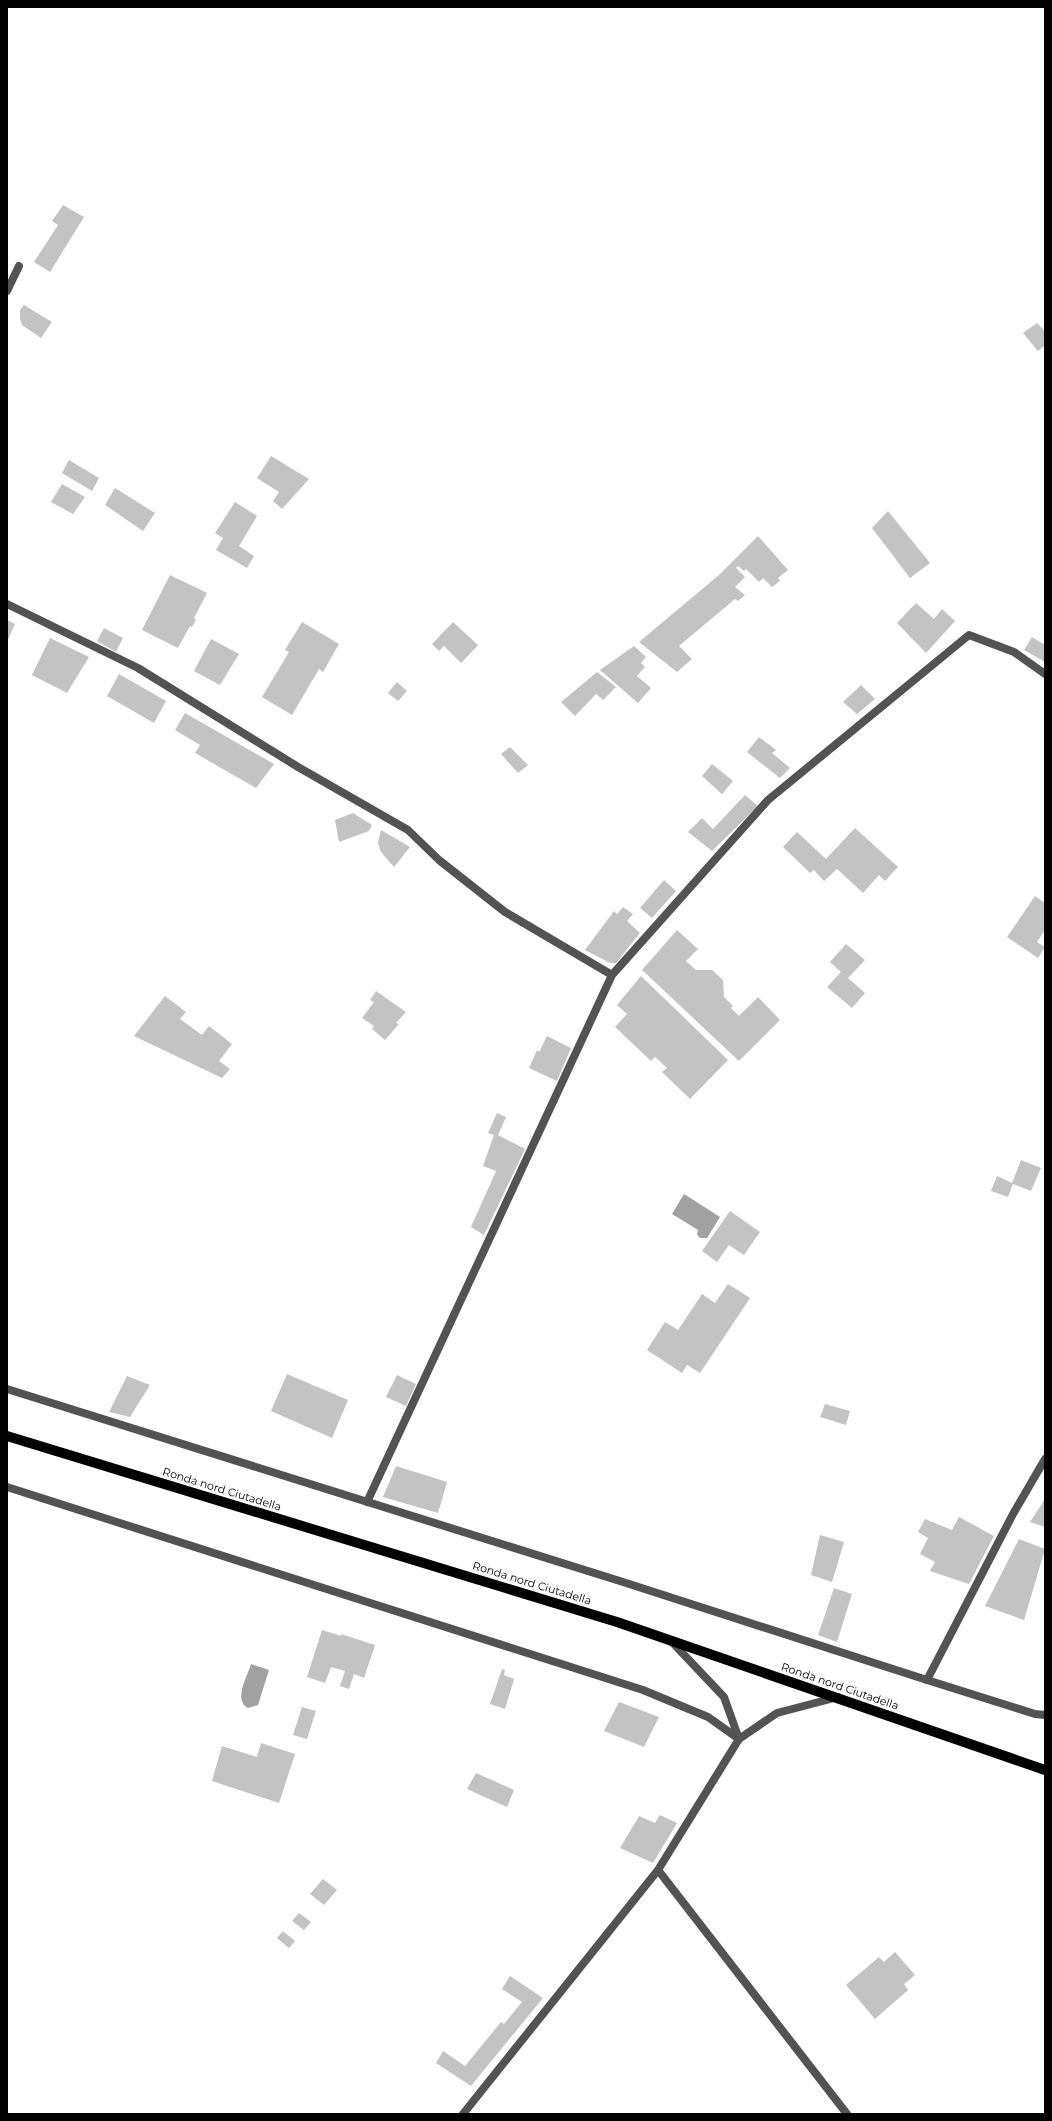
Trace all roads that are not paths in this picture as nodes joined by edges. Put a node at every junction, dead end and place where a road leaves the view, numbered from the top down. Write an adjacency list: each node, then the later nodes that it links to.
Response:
1 (19, 266): 2 (street)
2 (7, 291)
3 (7, 604): 5 (street)
4 (1045, 674): 5 (street)
5 (612, 975): 10 (street)
6 (7, 1389): 10 (street)
7 (7, 1436): 11 (main road, Ronda nord Ciutadella)
8 (1045, 1459): 12 (street)
9 (7, 1487): 15 (street)
10 (367, 1502): 12 (street)
11 (669, 1640): 13 (main road, Ronda nord Ciutadella); 15 (street)
12 (927, 1680): 14 (street)
13 (838, 1697): 15 (street); 16 (main road, Ronda nord Ciutadella)
14 (1045, 1715)
15 (739, 1738): 17 (street)
16 (1045, 1770)
17 (658, 1870): 18 (street); 19 (street)
18 (463, 2114)
19 (847, 2114)

